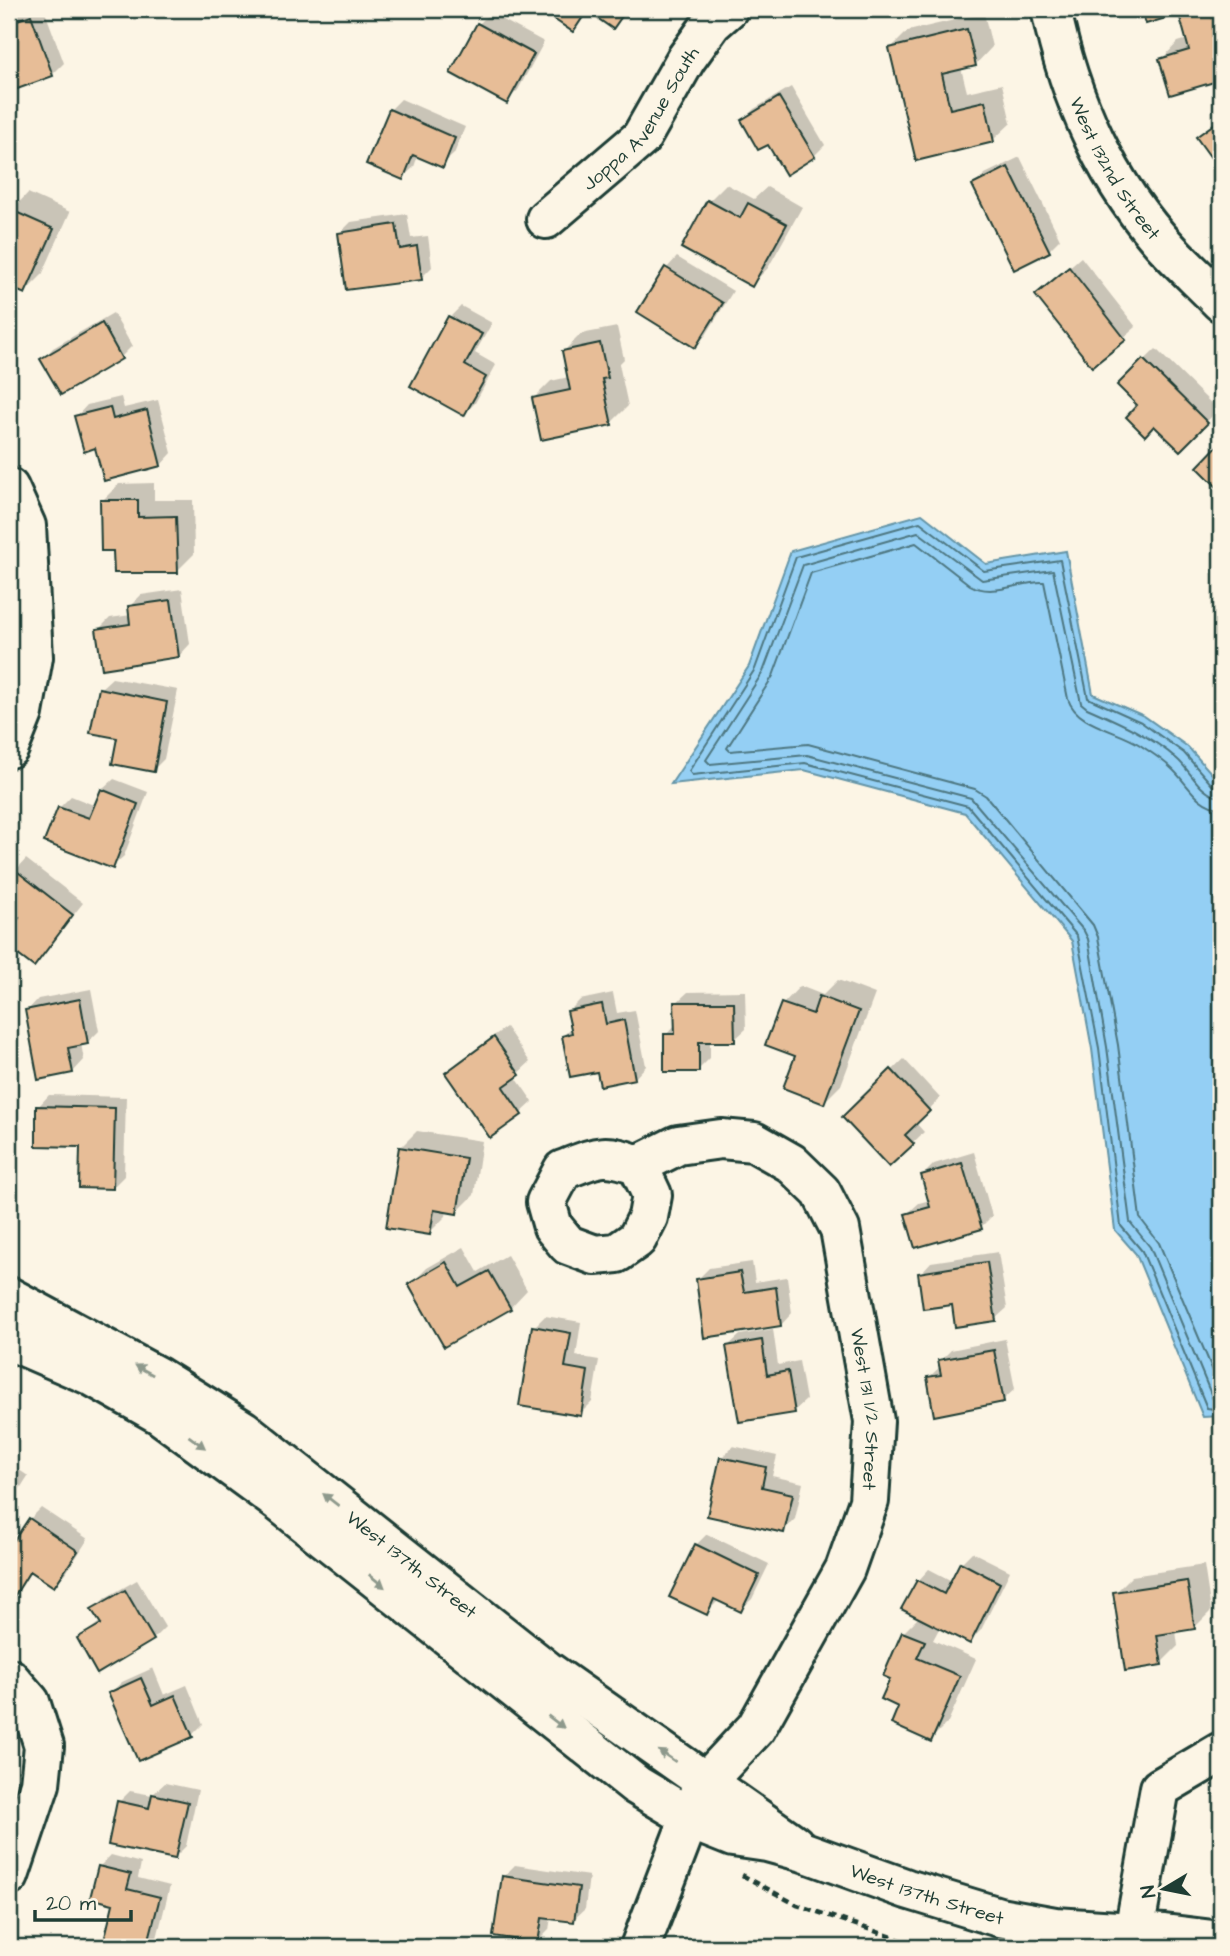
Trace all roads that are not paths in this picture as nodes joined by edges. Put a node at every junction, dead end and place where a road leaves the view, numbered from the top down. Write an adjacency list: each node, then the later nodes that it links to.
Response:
1 (728, 9): 3 (street, Joppa Avenue South)
2 (1051, 9): 4 (street, West 132nd Street)
3 (545, 219)
4 (1221, 302)
5 (9, 488): 6 (street)
6 (9, 748)
7 (638, 1165): 12 (street, West 131 1/2 Street)
8 (9, 1297): 12 (street, West 137th Street, one-way to 8)
9 (9, 1340): 13 (street, West 137th Street, one-way to 13)
10 (9, 1678): 15 (street)
11 (1221, 1752): 16 (street)
12 (705, 1782): 13 (street, West 131 1/2 Street); 14 (street, West 137th Street)
13 (690, 1817): 14 (street, West 137th Street); 18 (street, West 131 1/2 Street)
14 (804, 1852): 16 (street, West 137th Street)
15 (9, 1876)
16 (1134, 1932): 17 (street, West 137th Street)
17 (1221, 1941)
18 (640, 1947)

